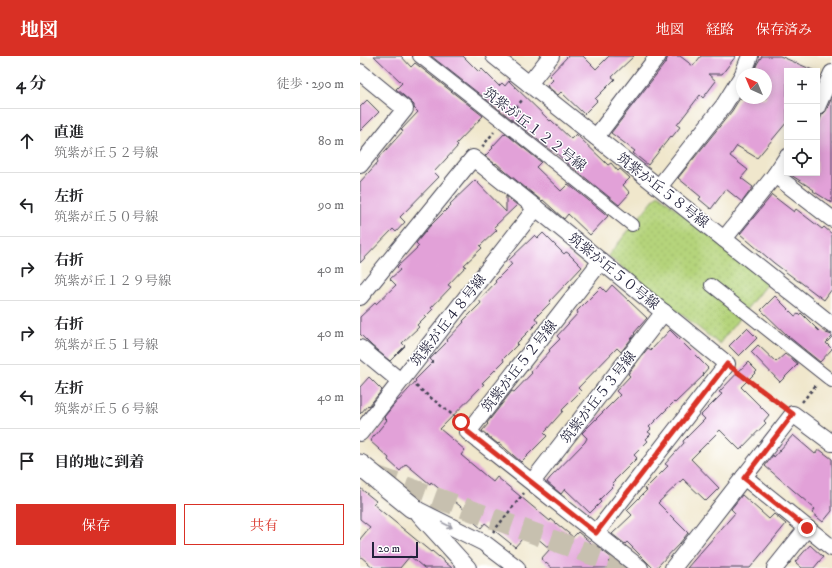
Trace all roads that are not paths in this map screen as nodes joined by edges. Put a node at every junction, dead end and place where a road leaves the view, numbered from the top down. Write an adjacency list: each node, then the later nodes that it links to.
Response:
1 (419, 56): 19 (street, 筑紫が丘１２２号線)
2 (494, 56): 9 (street, 筑紫が丘５８号線)
3 (551, 56): 9 (street)
4 (658, 56): 12 (street)
5 (750, 56): 6 (street)
6 (746, 68)
7 (360, 72): 14 (street)
8 (832, 73): 11 (street)
9 (529, 84): 12 (street, 筑紫が丘５８号線)
10 (736, 86): 16 (street)
11 (818, 104)
12 (596, 137): 16 (street, 筑紫が丘５８号線)
13 (784, 162): 15 (street)
14 (360, 165)
15 (775, 175): 18 (street); 20 (street)
16 (659, 187): 20 (street, 筑紫が丘５８号線)
17 (536, 208): 21 (street, 筑紫が丘５０号線); 23 (street, 筑紫が丘５０号線); 28 (street, 筑紫が丘４８号線)
18 (832, 219)
19 (632, 225)
20 (724, 239): 25 (street, 筑紫が丘５８号線)
21 (601, 261): 24 (street, 筑紫が丘５０号線); 33 (street, 筑紫が丘５２号線)
22 (711, 286): 27 (street)
23 (360, 297)
24 (664, 312): 33 (street, 筑紫が丘５３号線); 36 (street, 筑紫が丘５０号線)
25 (832, 325)
26 (360, 348): 28 (street)
27 (828, 378)
28 (400, 381): 29 (street, 筑紫が丘４８号線)
29 (360, 433)
30 (832, 443): 32 (street)
31 (360, 464): 34 (street)
32 (744, 478): 35 (street); 41 (street)
33 (532, 482): 36 (street)
34 (412, 507): 38 (street); 39 (street, one-way to 39)
35 (807, 528): 37 (street); 42 (street)
36 (596, 533): 40 (street)
37 (832, 548)
38 (468, 568)
39 (517, 568)
40 (640, 568)
41 (673, 568)
42 (775, 568)

